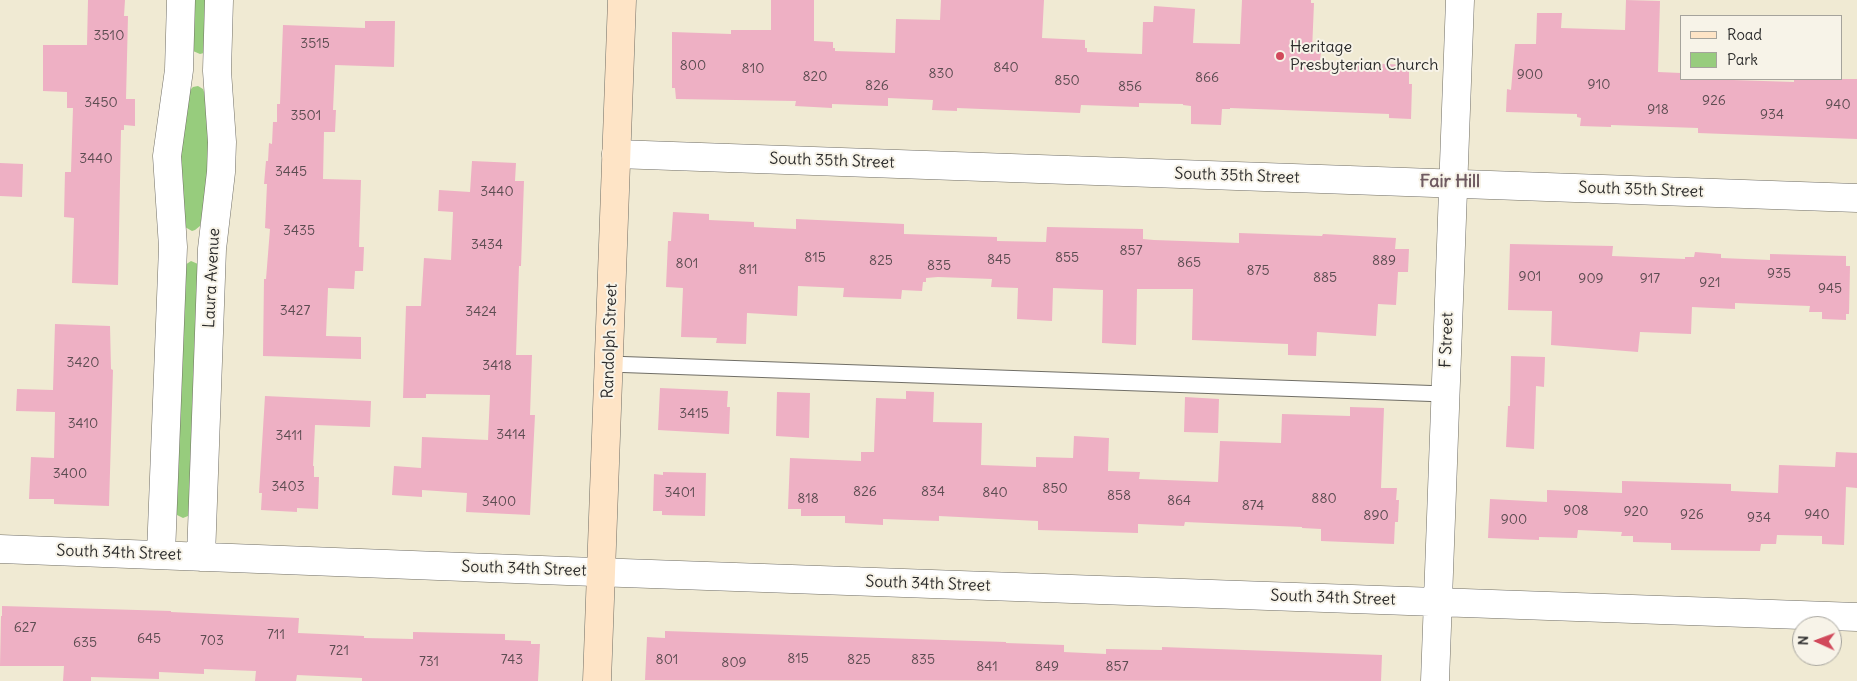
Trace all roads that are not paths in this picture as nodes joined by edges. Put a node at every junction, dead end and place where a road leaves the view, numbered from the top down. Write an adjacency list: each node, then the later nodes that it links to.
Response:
1 (181, 0): 5 (street)
2 (219, 0): 6 (street, Laura Avenue)
3 (622, 0): 7 (main road, Randolph Street)
4 (1460, 0): 8 (street, F Street)
5 (179, 70): 6 (street); 10 (street)
6 (217, 71): 11 (street, Laura Avenue)
7 (616, 154): 8 (street, South 35th Street); 12 (main road, Randolph Street)
8 (1453, 183): 9 (street, South 35th Street); 13 (street, F Street)
9 (1857, 198)
10 (172, 247): 11 (street); 15 (street)
11 (212, 249): 16 (street, Laura Avenue)
12 (609, 364): 13 (lane); 17 (main road, Randolph Street)
13 (1445, 394): 18 (street, F Street)
14 (0, 549): 15 (street, South 34th Street)
15 (161, 554): 16 (street, South 34th Street)
16 (201, 556): 17 (street, South 34th Street)
17 (601, 573): 18 (street, South 34th Street); 20 (main road, Randolph Street)
18 (1438, 602): 19 (street, South 34th Street); 21 (street, F Street)
19 (1857, 617)
20 (597, 681)
21 (1435, 681)

